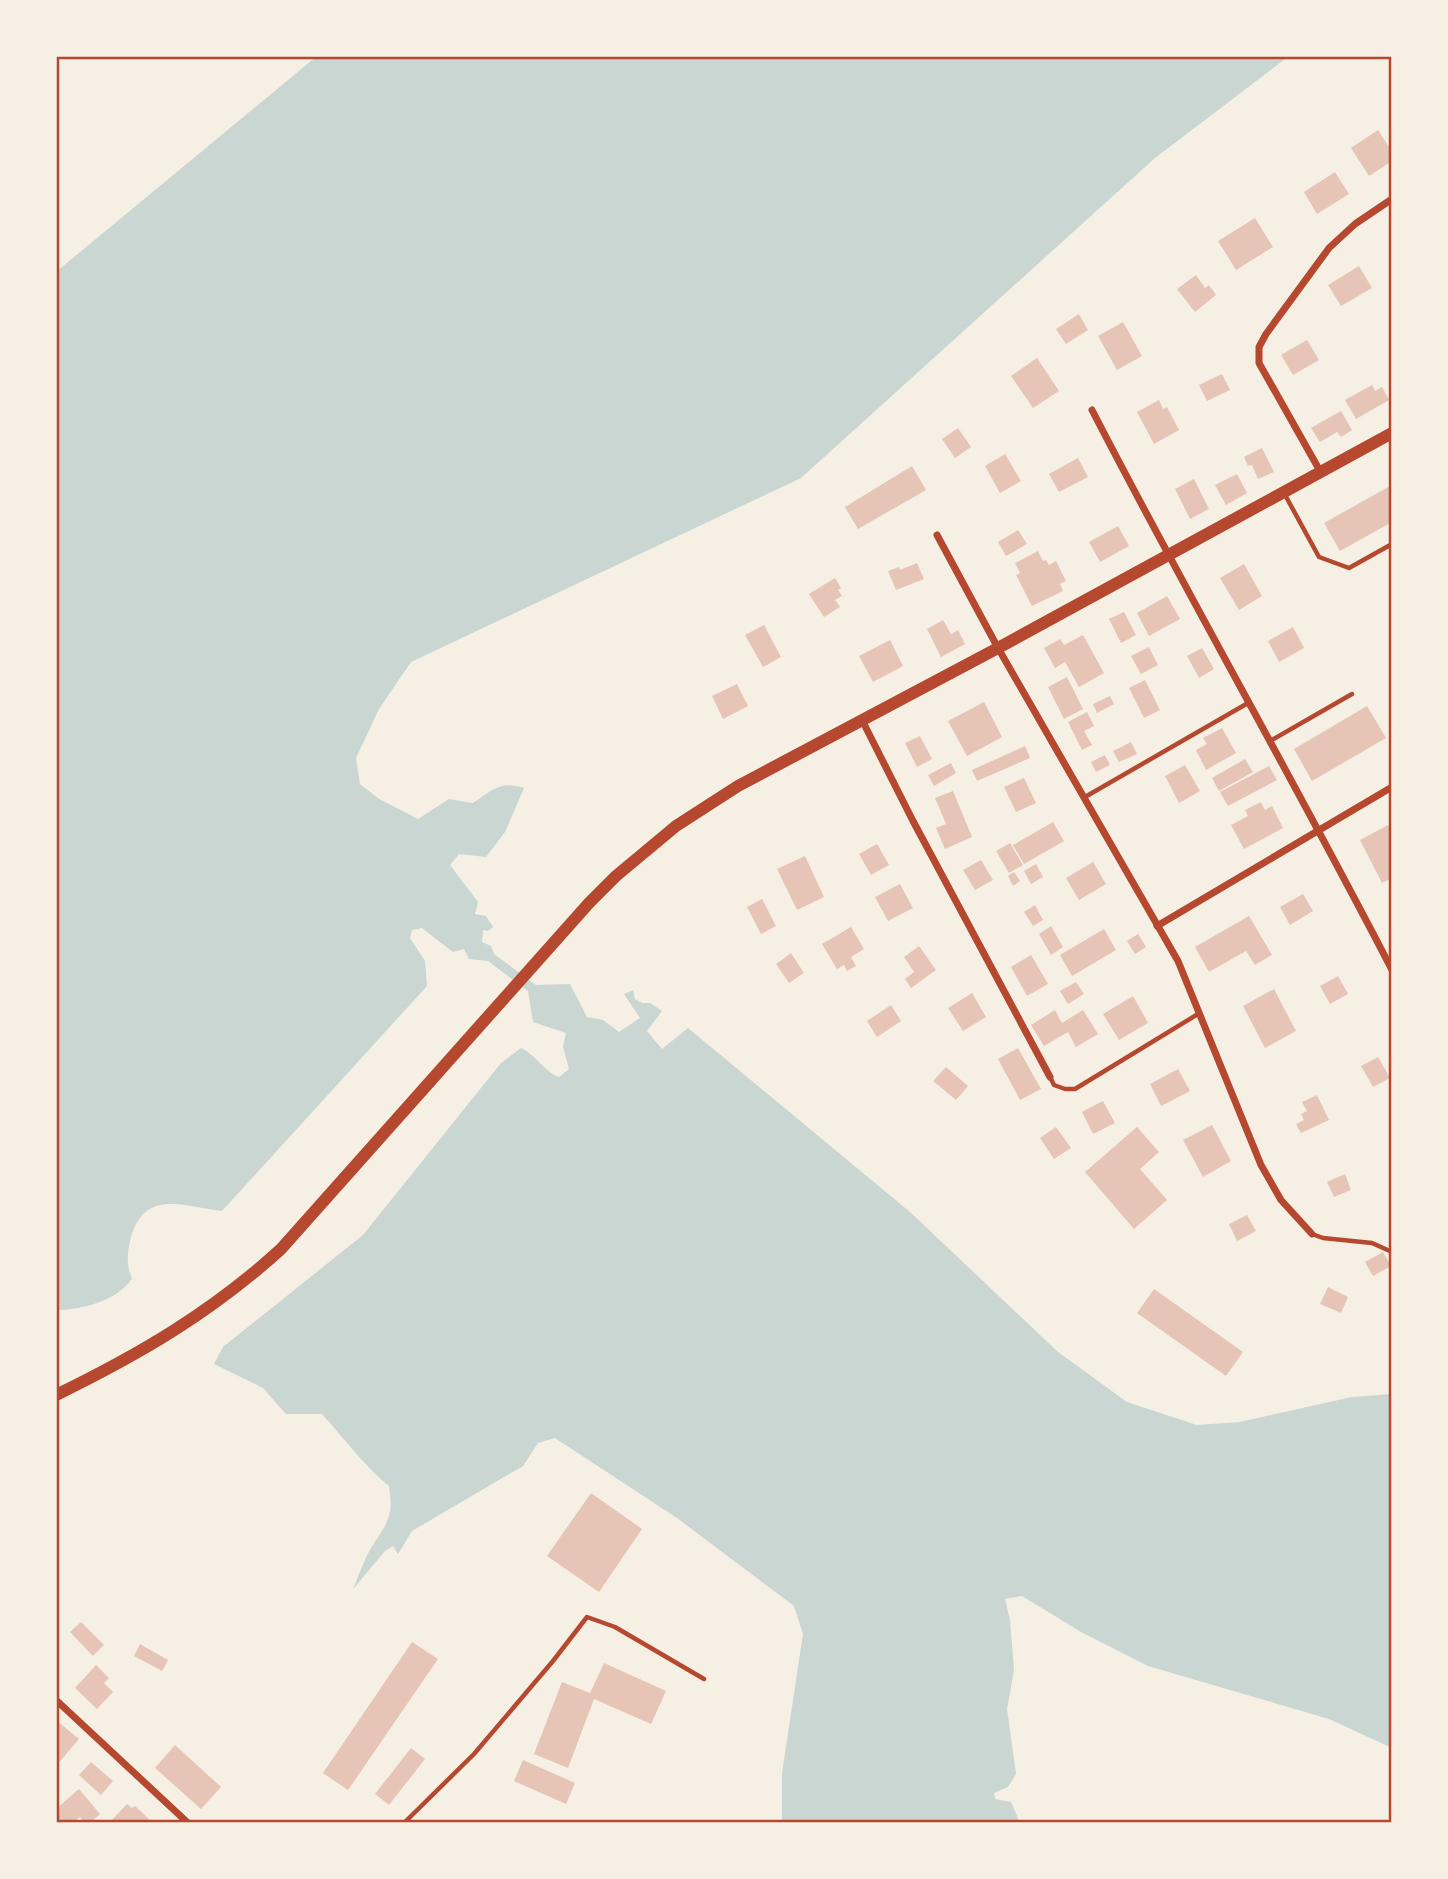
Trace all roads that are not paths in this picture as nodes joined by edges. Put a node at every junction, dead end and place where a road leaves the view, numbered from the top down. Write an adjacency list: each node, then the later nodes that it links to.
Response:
1 (1392, 198): 4 (street)
2 (1091, 410): 8 (street)
3 (1392, 433): 4 (street)
4 (1320, 471): 5 (street)
5 (1283, 492): 7 (lane); 8 (street)
6 (937, 536): 9 (street)
7 (1392, 544)
8 (1167, 555): 9 (street); 11 (street)
9 (998, 648): 12 (street); 15 (street)
10 (1352, 694): 13 (lane)
11 (1248, 703): 13 (street); 15 (lane)
12 (862, 720): 20 (street); 23 (street)
13 (1269, 741): 16 (street)
14 (1392, 787): 16 (street)
15 (1085, 797): 17 (street)
16 (1320, 830): 17 (street); 18 (street)
17 (1157, 926): 19 (street)
18 (1392, 970)
19 (1198, 1014): 20 (lane); 21 (street)
20 (1050, 1077)
21 (1312, 1234): 22 (lane)
22 (1392, 1252)
23 (56, 1395)
24 (704, 1679): 27 (lane)
25 (56, 1700): 26 (street)
26 (188, 1823)
27 (404, 1823)

